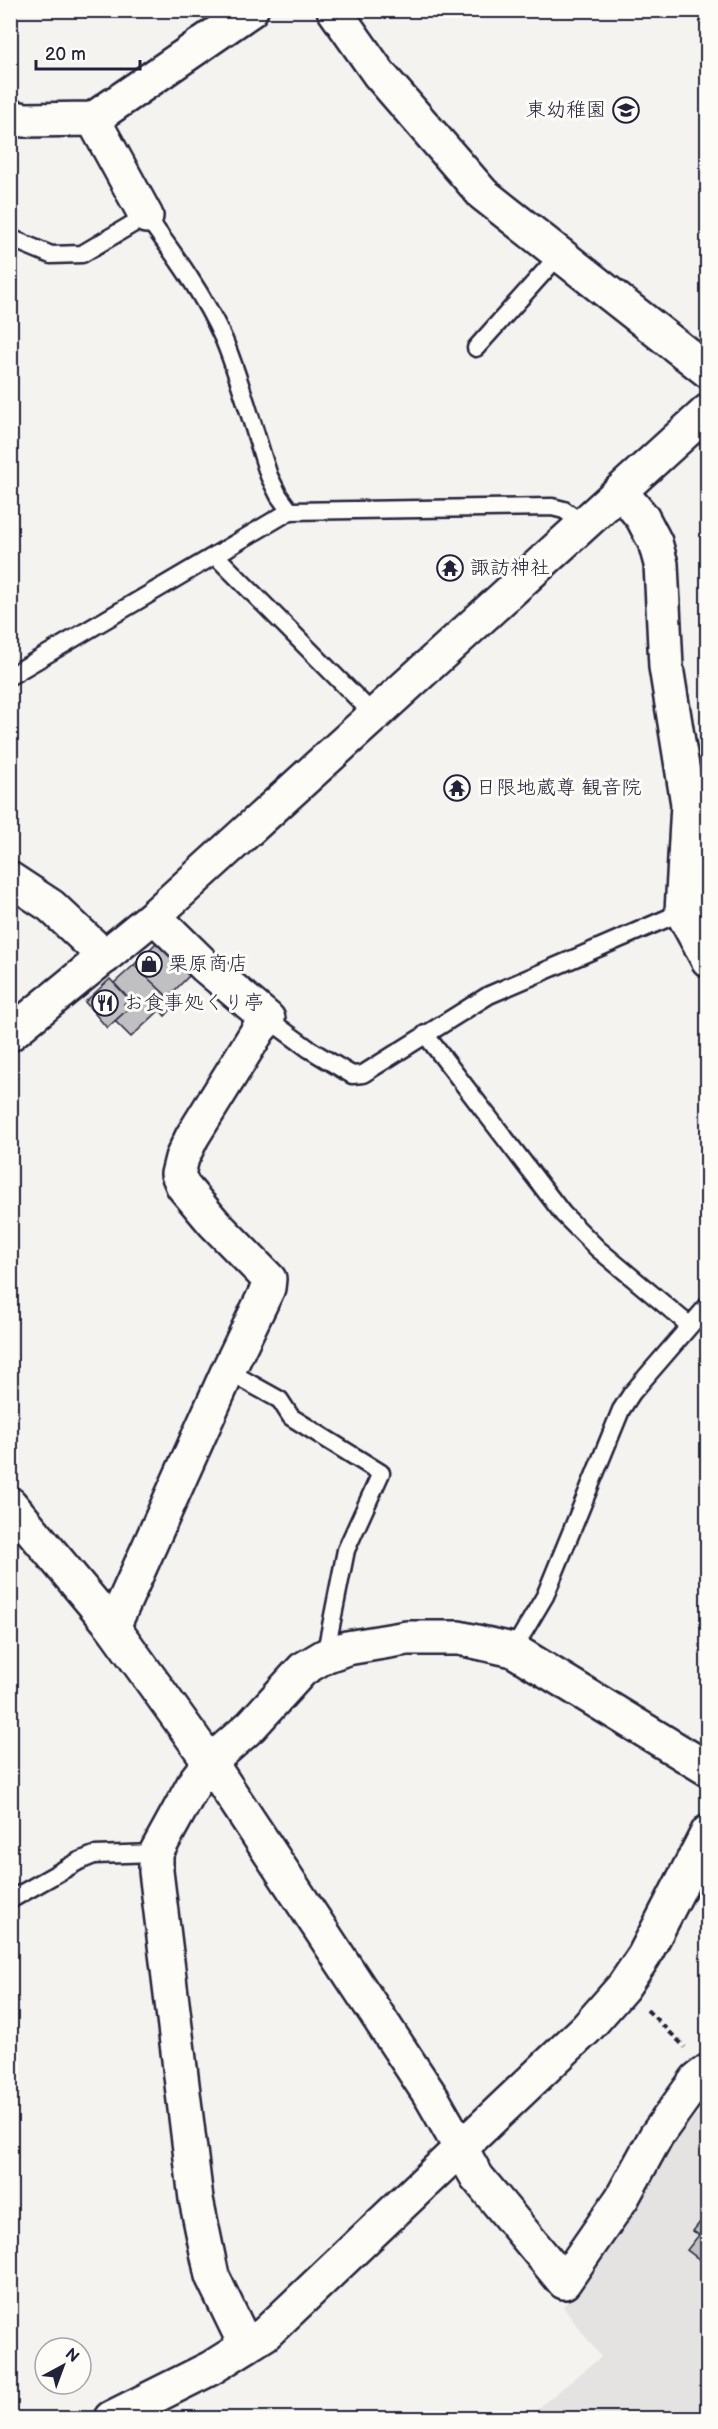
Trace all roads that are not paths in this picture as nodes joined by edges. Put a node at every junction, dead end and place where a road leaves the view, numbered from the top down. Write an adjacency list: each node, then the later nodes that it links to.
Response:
1 (251, 10): 4 (street)
2 (334, 10): 7 (street)
3 (10, 117): 4 (street)
4 (93, 119): 5 (street)
5 (146, 216): 6 (lane); 12 (lane)
6 (10, 238)
7 (560, 254): 8 (lane); 9 (street)
8 (476, 348)
9 (708, 371)
10 (708, 411): 11 (street)
11 (621, 492): 13 (street); 18 (street)
12 (290, 511): 13 (lane); 14 (lane)
13 (584, 524): 16 (street)
14 (215, 555): 15 (lane); 16 (lane)
15 (10, 676)
16 (374, 716): 19 (street)
17 (10, 879): 20 (street)
18 (682, 912): 21 (street); 24 (lane)
19 (154, 916): 20 (street); 22 (street)
20 (105, 957): 23 (street)
21 (708, 960)
22 (268, 1019): 24 (lane); 27 (street)
23 (10, 1034)
24 (425, 1034): 26 (lane)
25 (708, 1305): 26 (lane)
26 (689, 1325): 30 (lane)
27 (228, 1371): 29 (street); 31 (lane)
28 (10, 1504): 29 (street)
29 (113, 1628): 32 (street)
30 (513, 1650): 31 (street); 33 (street)
31 (325, 1656): 32 (street)
32 (210, 1762): 35 (street); 38 (street)
33 (708, 1769)
34 (708, 1832): 38 (street)
35 (156, 1853): 36 (lane); 39 (street)
36 (10, 1900)
37 (707, 2072): 38 (street)
38 (460, 2147): 39 (street)
39 (246, 2346): 40 (street)
40 (111, 2418)

